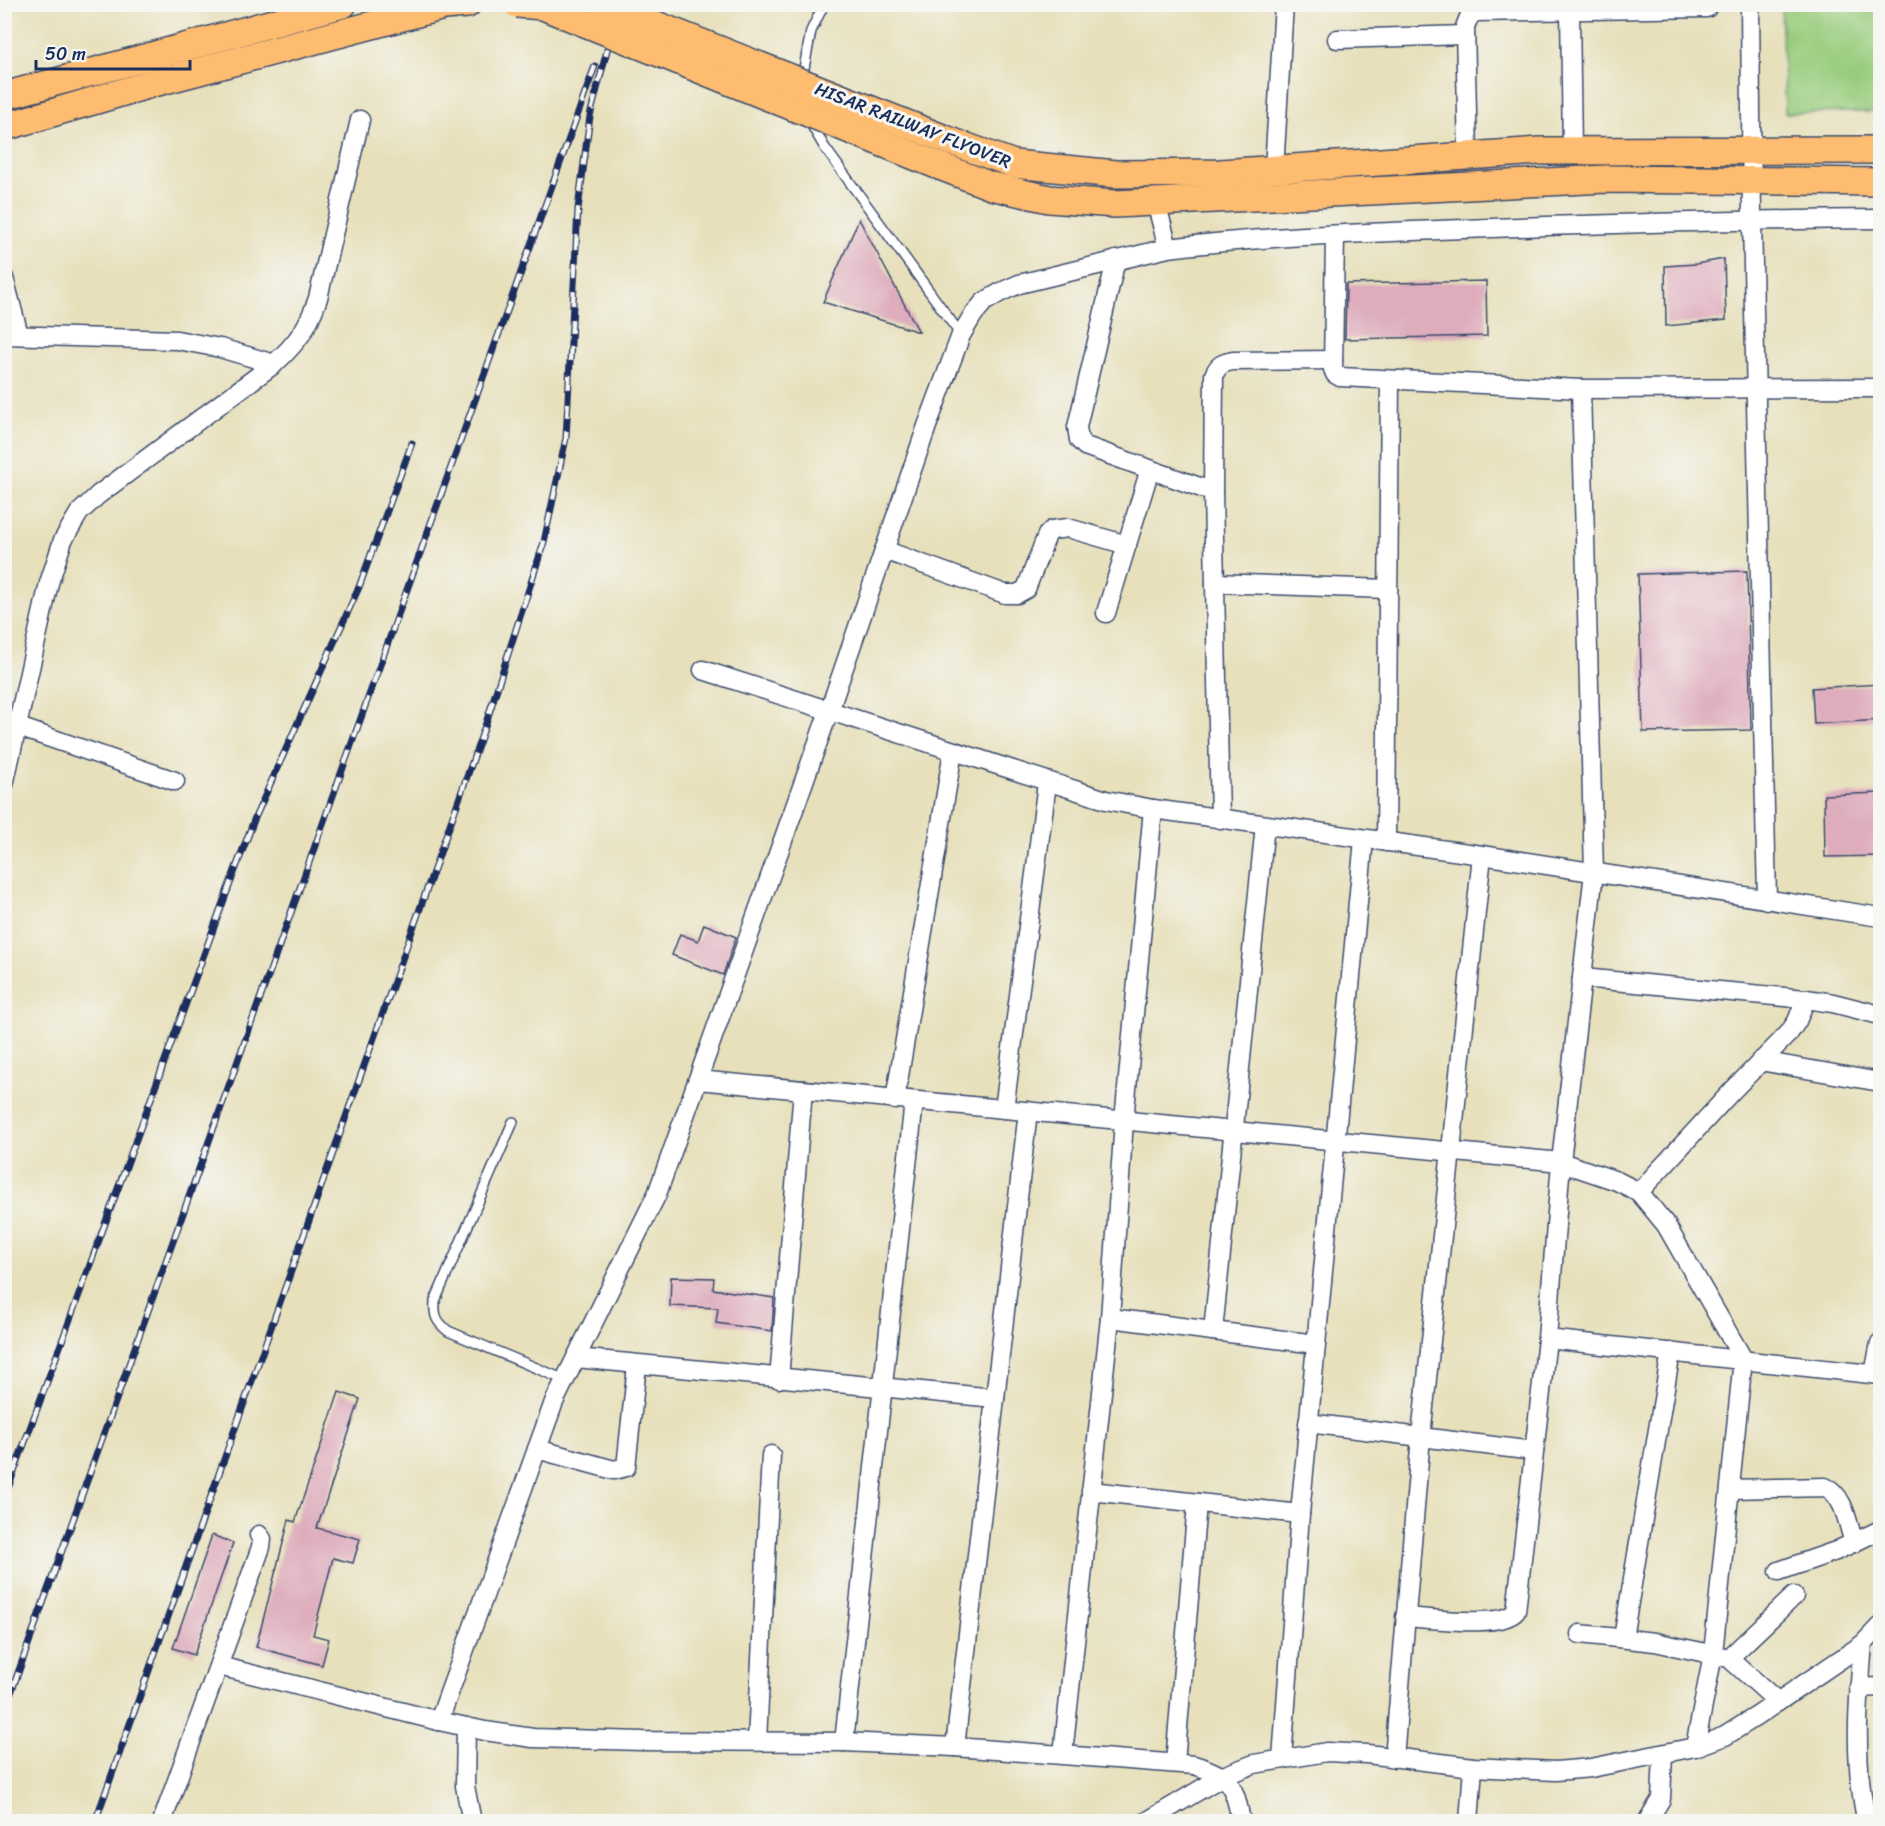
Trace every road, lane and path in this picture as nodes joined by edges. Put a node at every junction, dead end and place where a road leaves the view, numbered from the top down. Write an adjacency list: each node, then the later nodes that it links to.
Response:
1 (343, 4): 12 (main road)
2 (467, 4): 14 (main road)
3 (517, 4): 22 (main road, HISAR RAILWAY FLYOVER, bridge)
4 (603, 4): 19 (main road, HISAR RAILWAY FLYOVER, bridge)
5 (824, 4): 30 (lane)
6 (1284, 4): 19 (street)
7 (1750, 4): 15 (street)
8 (1707, 8): 9 (street)
9 (1570, 10): 10 (street); 17 (street)
10 (1465, 35): 11 (street); 18 (street)
11 (1337, 39)
12 (4, 96)
13 (360, 120): 32 (street)
14 (4, 127)
15 (1751, 150): 16 (main road, HISAR RAILWAY FLYOVER); 17 (main road, HISAR RAILWAY FLYOVER); 20 (street)
16 (1881, 150)
17 (1572, 151): 18 (main road, HISAR RAILWAY FLYOVER)
18 (1468, 156): 19 (main road, HISAR RAILWAY FLYOVER)
19 (1274, 169)
20 (1751, 181): 21 (main road, HISAR RAILWAY FLYOVER); 22 (main road, HISAR RAILWAY FLYOVER); 24 (street)
21 (1881, 182)
22 (1156, 202): 26 (street)
23 (1881, 219): 24 (street)
24 (1752, 220): 25 (street); 34 (street)
25 (1335, 235): 26 (street); 31 (street)
26 (1168, 248): 27 (street)
27 (1116, 260): 30 (street); 37 (street)
28 (4, 278): 29 (street)
29 (12, 335): 32 (street)
30 (961, 335): 40 (street)
31 (1334, 360): 33 (street); 38 (street)
32 (274, 364): 46 (street)
33 (1390, 381): 36 (street); 42 (street)
34 (1756, 388): 35 (street); 36 (street); 58 (street)
35 (1881, 388)
36 (1581, 389): 57 (street)
37 (1150, 469): 38 (street); 39 (street)
38 (1213, 492): 41 (street)
39 (1126, 545): 40 (street); 43 (street)
40 (884, 550): 45 (street)
41 (1215, 583): 42 (street); 52 (street)
42 (1388, 589): 55 (street)
43 (1106, 613)
44 (703, 670): 45 (street)
45 (829, 711): 47 (street); 64 (street)
46 (11, 723): 48 (street); 50 (street)
47 (952, 751): 49 (street); 67 (street)
48 (175, 781)
49 (1047, 783): 51 (street); 69 (street)
50 (4, 785)
51 (1153, 810): 52 (street); 71 (street)
52 (1220, 819): 53 (street)
53 (1265, 825): 54 (street); 73 (street)
54 (1364, 838): 55 (street); 74 (street)
55 (1386, 842): 56 (street)
56 (1482, 855): 57 (street); 75 (street)
57 (1594, 872): 58 (street); 60 (street)
58 (1767, 900): 59 (street)
59 (1881, 917)
60 (1582, 978): 61 (street); 76 (street)
61 (1806, 999): 62 (street); 63 (street)
62 (1881, 1015)
63 (1761, 1062): 65 (street); 77 (street)
64 (698, 1080): 66 (street); 84 (street)
65 (1881, 1082)
66 (803, 1090): 67 (street); 88 (street)
67 (895, 1100): 68 (street)
68 (914, 1101): 69 (street); 90 (street)
69 (1004, 1109): 70 (street)
70 (1028, 1111): 71 (street); 91 (street)
71 (1124, 1121): 73 (street); 78 (street)
72 (513, 1122): 89 (lane)
73 (1233, 1130): 74 (street); 79 (street)
74 (1335, 1141): 75 (street); 82 (street)
75 (1449, 1152): 76 (street); 93 (street)
76 (1561, 1162): 77 (street); 80 (street)
77 (1639, 1192): 85 (street)
78 (1110, 1318): 79 (street); 98 (street)
79 (1213, 1331): 82 (street)
80 (1547, 1339): 83 (street); 95 (street)
81 (1881, 1343): 87 (street)
82 (1316, 1344): 92 (street)
83 (1671, 1352): 85 (street); 109 (street)
84 (576, 1358): 86 (street); 89 (street)
85 (1743, 1359): 87 (street); 97 (street)
86 (637, 1365): 88 (street); 94 (street)
87 (1877, 1374)
88 (779, 1379): 90 (street)
89 (565, 1380): 94 (street)
90 (882, 1389): 91 (street); 119 (street)
91 (995, 1398): 120 (street)
92 (1308, 1423): 93 (street); 100 (street)
93 (1420, 1436): 95 (street); 106 (street)
94 (537, 1449): 116 (street)
95 (1534, 1451): 106 (street)
96 (771, 1455): 118 (street)
97 (1730, 1489): 103 (street); 111 (street)
98 (1091, 1491): 99 (street); 122 (street)
99 (1197, 1503): 100 (street); 126 (street)
100 (1300, 1514): 125 (street)
101 (1881, 1530): 103 (street)
102 (259, 1535): 112 (street)
103 (1854, 1543): 104 (street)
104 (1779, 1571)
105 (1794, 1596): 111 (street)
106 (1405, 1617): 124 (street)
107 (1881, 1626): 110 (street)
108 (1580, 1634): 109 (street)
109 (1623, 1638): 111 (street)
110 (1863, 1644): 113 (street); 115 (street)
111 (1721, 1656): 115 (street); 121 (street)
112 (219, 1666): 116 (street); 130 (street)
113 (1859, 1688): 114 (street); 137 (street)
114 (1881, 1688)
115 (1778, 1702): 121 (street)
116 (439, 1721): 117 (street)
117 (466, 1727): 118 (street); 131 (street)
118 (757, 1741): 119 (street)
119 (844, 1742): 120 (street)
120 (955, 1747): 122 (street)
121 (1695, 1747): 123 (street)
122 (1063, 1754): 126 (street)
123 (1663, 1754): 127 (street); 129 (street)
124 (1394, 1758): 125 (street); 127 (street)
125 (1282, 1759): 128 (street)
126 (1175, 1763): 128 (street)
127 (1473, 1767): 134 (street)
128 (1223, 1776): 132 (street); 133 (street)
129 (1661, 1799): 135 (street); 136 (street)
130 (162, 1821)
131 (472, 1821)
132 (1146, 1821)
133 (1241, 1821)
134 (1469, 1821)
135 (1647, 1821)
136 (1664, 1821)
137 (1867, 1821)

